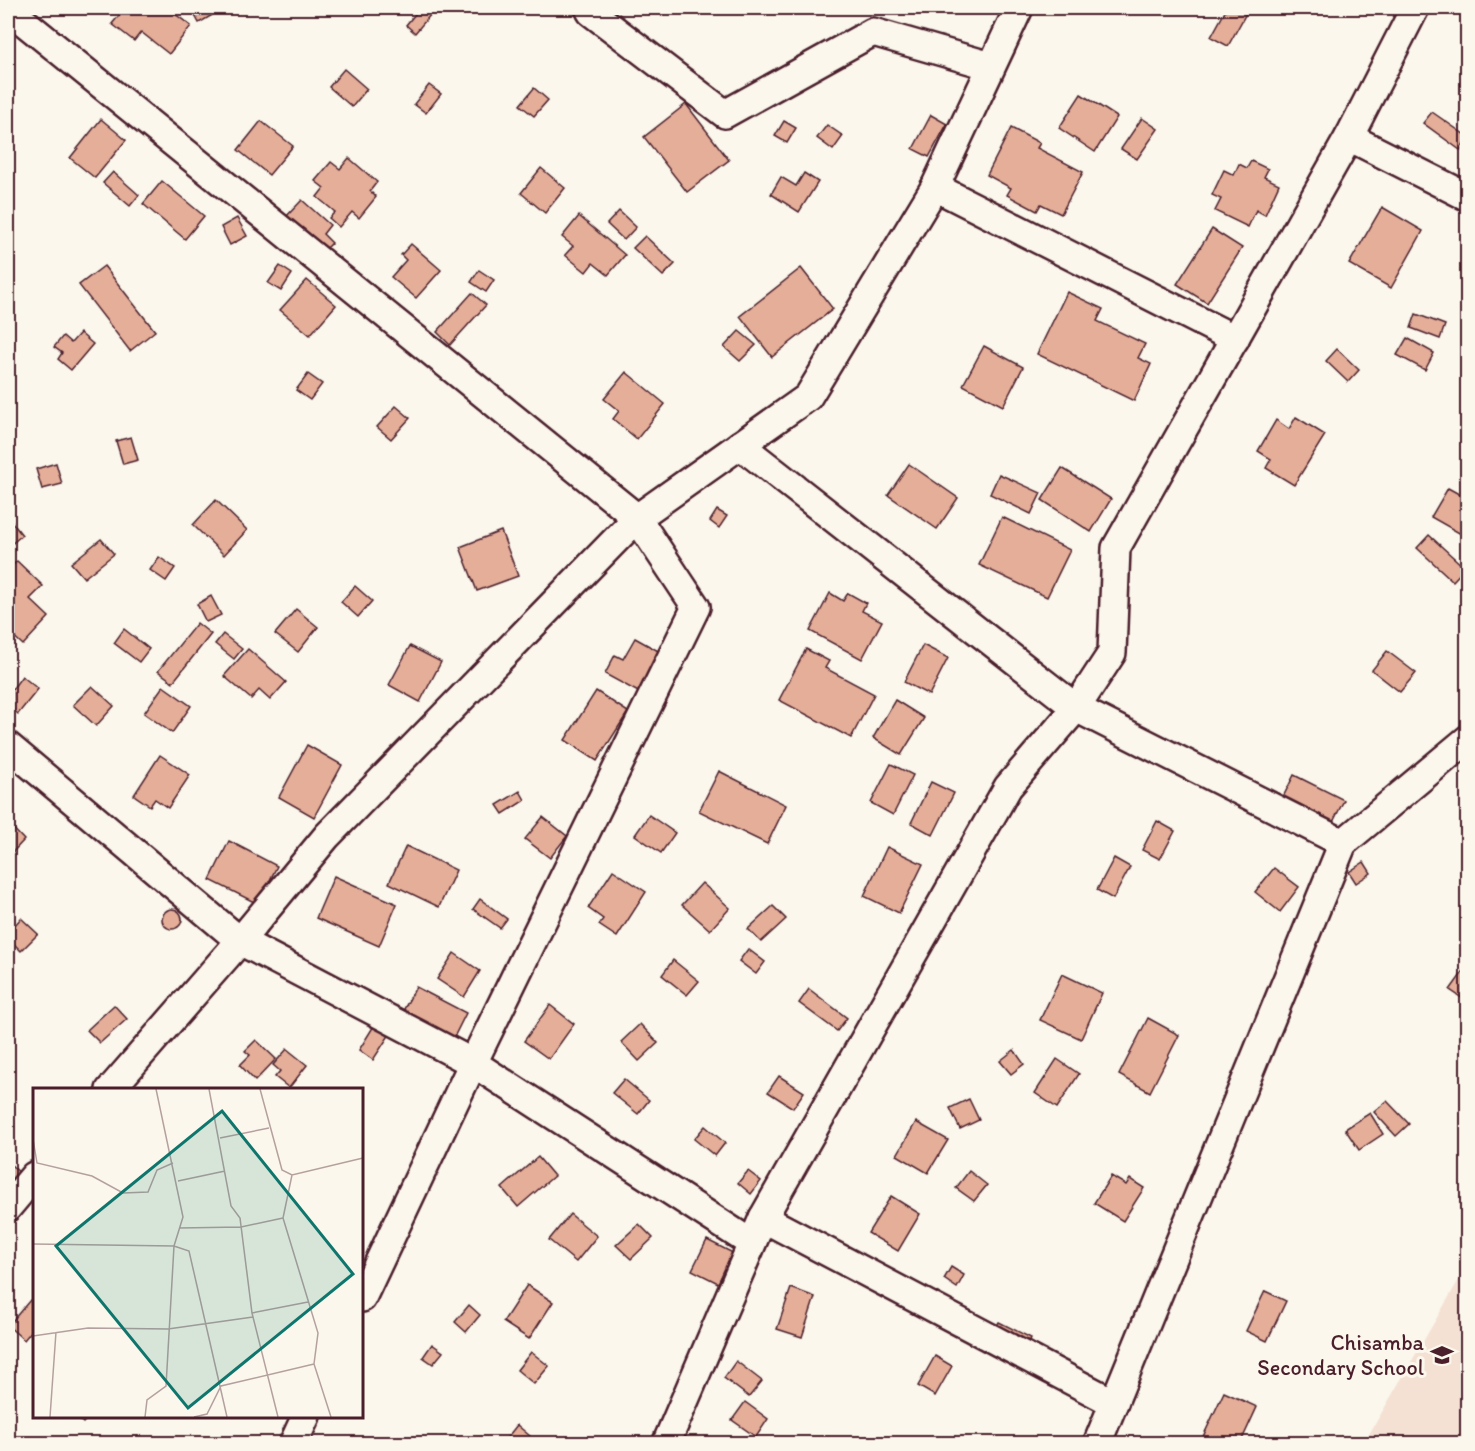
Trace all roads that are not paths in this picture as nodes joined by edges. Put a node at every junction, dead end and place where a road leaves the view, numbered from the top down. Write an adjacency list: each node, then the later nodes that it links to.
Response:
1 (589, 8): 5 (street)
2 (1019, 8): 5 (street)
3 (1415, 8): 6 (street)
4 (8, 9): 11 (street)
5 (991, 66): 7 (street)
6 (1349, 137): 8 (street); 9 (street)
7 (935, 187): 9 (street); 10 (street)
8 (1467, 197)
9 (1235, 339): 12 (street)
10 (740, 445): 11 (street); 12 (street)
11 (637, 518): 16 (street); 17 (street)
12 (1076, 708): 15 (street); 21 (street)
13 (1467, 739): 15 (street)
14 (8, 746): 16 (street)
15 (1342, 843): 24 (street)
16 (240, 941): 17 (street); 18 (street)
17 (473, 1063): 22 (street); 23 (street)
18 (111, 1088)
19 (33, 1177): 20 (street)
20 (8, 1206)
21 (763, 1218): 22 (street); 24 (street)
22 (751, 1243): 27 (street)
23 (363, 1296)
24 (1114, 1402): 28 (street)
25 (305, 1418): 26 (street)
26 (293, 1443)
27 (666, 1443)
28 (1097, 1443)

